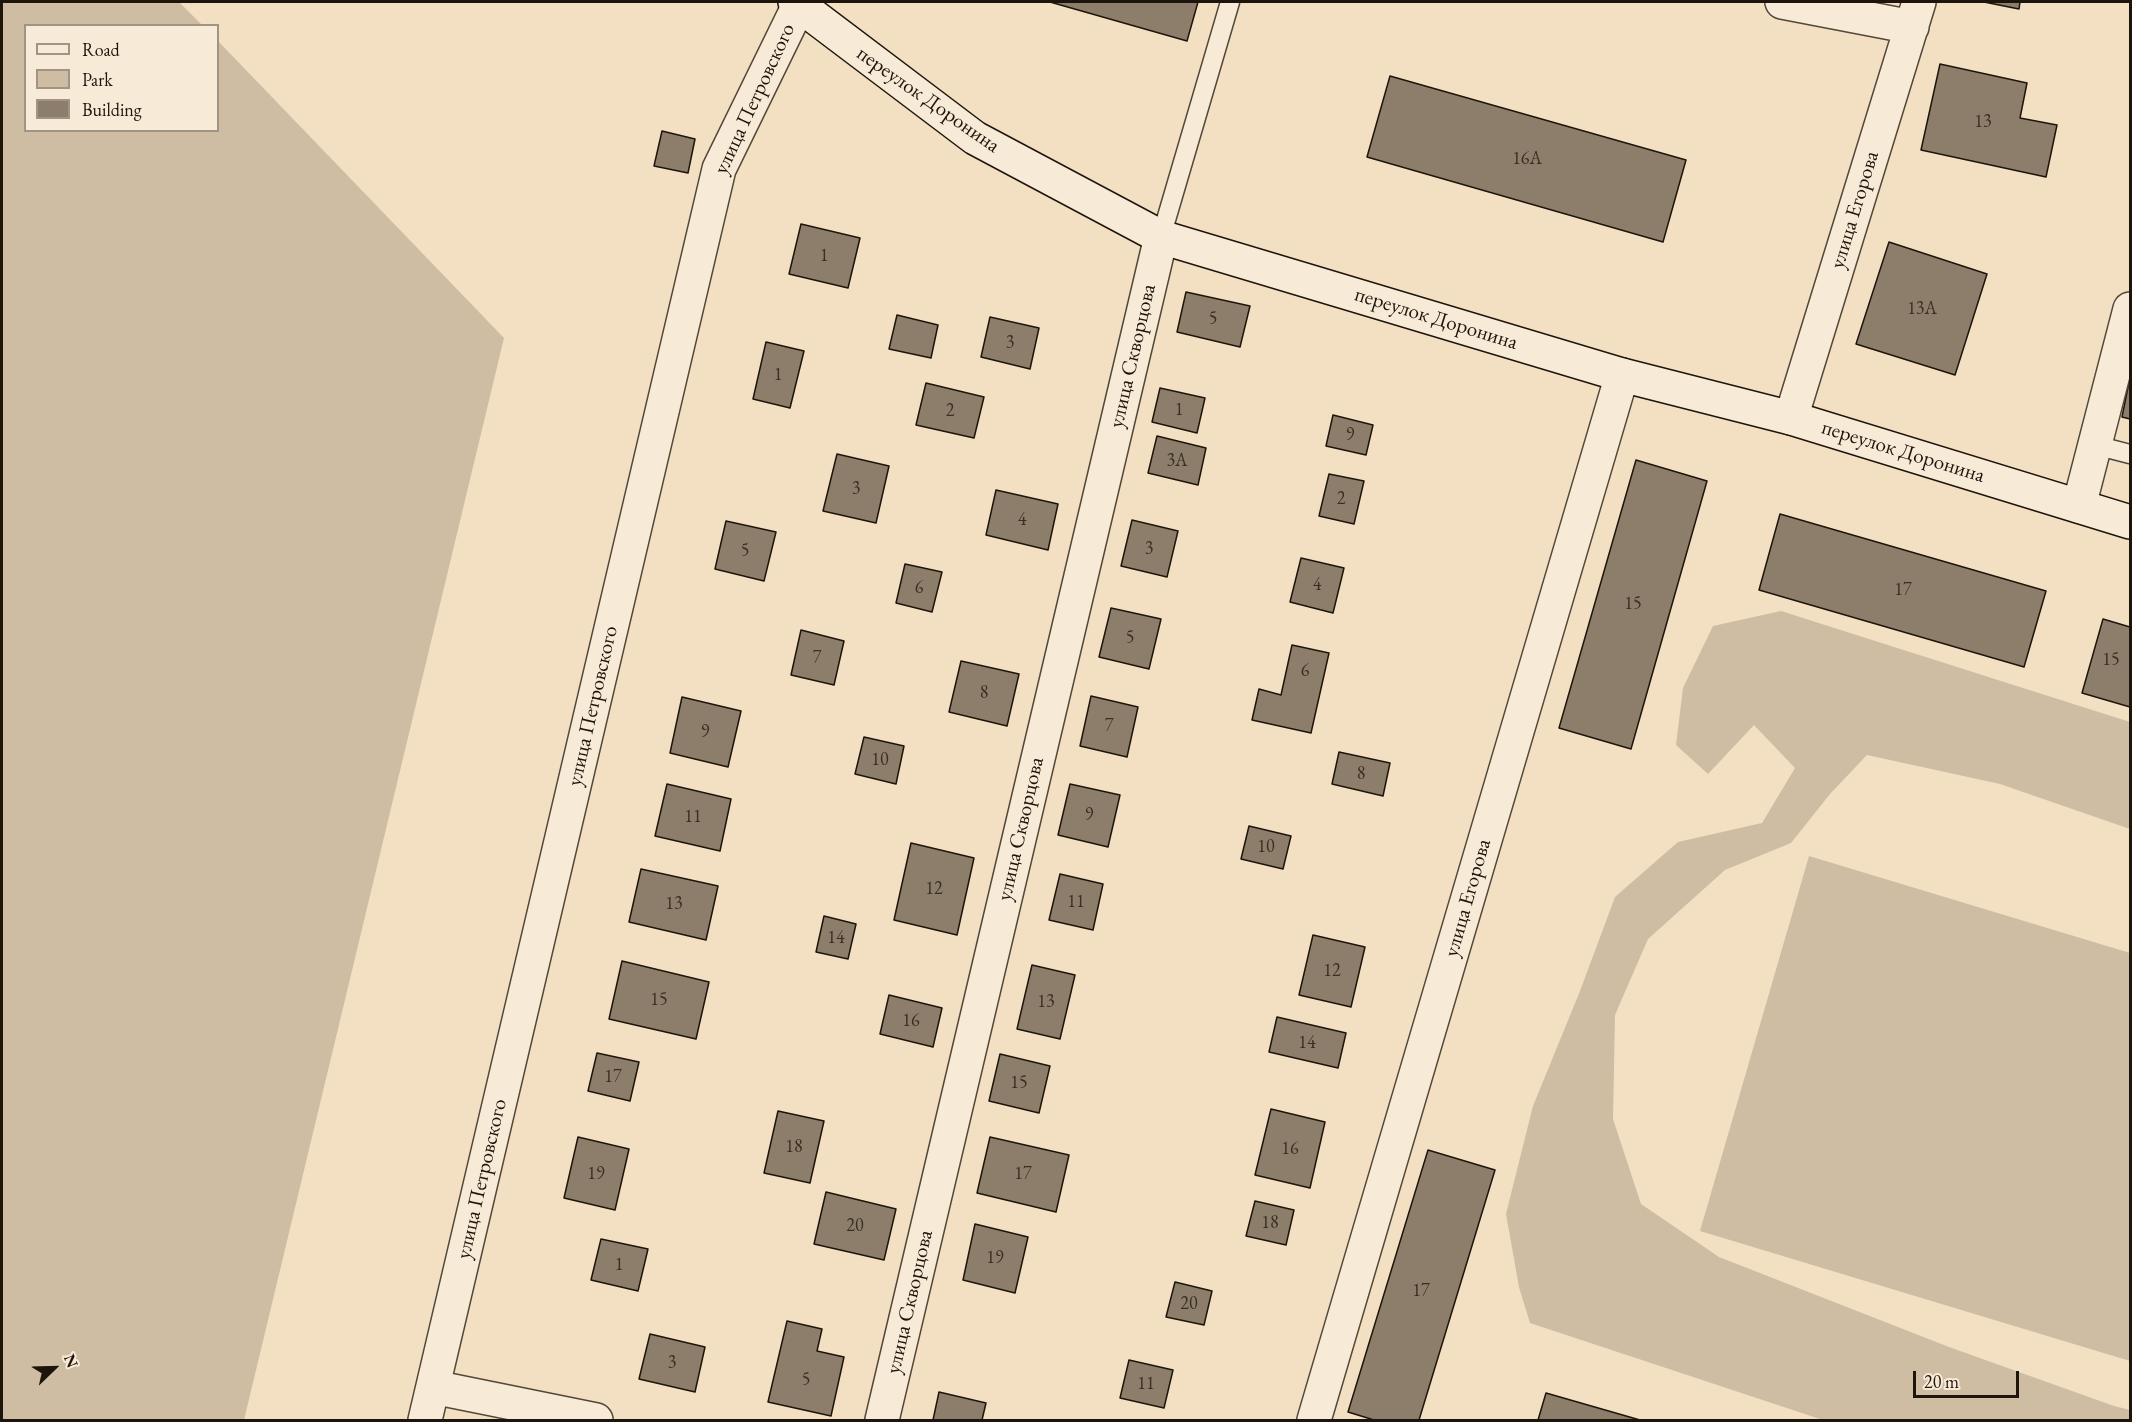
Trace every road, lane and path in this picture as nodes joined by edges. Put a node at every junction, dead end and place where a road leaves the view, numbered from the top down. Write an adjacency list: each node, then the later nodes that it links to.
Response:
1 (1230, 2): 5 (lane)
2 (1782, 2): 4 (street)
3 (797, 3): 5 (street, переулок Доронина); 13 (street, улица Петровского)
4 (1915, 14): 8 (street, улица Егорова)
5 (1161, 237): 7 (street, переулок Доронина); 16 (street, улица Скворцова)
6 (2130, 309): 9 (street)
7 (1622, 375): 8 (street, переулок Доронина); 17 (street, улица Егорова)
8 (1791, 418): 11 (street, переулок Доронина)
9 (2094, 446): 10 (lane); 11 (street)
10 (2130, 454)
11 (2079, 506): 12 (street, переулок Доронина)
12 (2130, 522)
13 (433, 1387): 14 (street, улица Петровского); 15 (street)
14 (425, 1420)
15 (596, 1420)
16 (882, 1420)
17 (1314, 1420)

